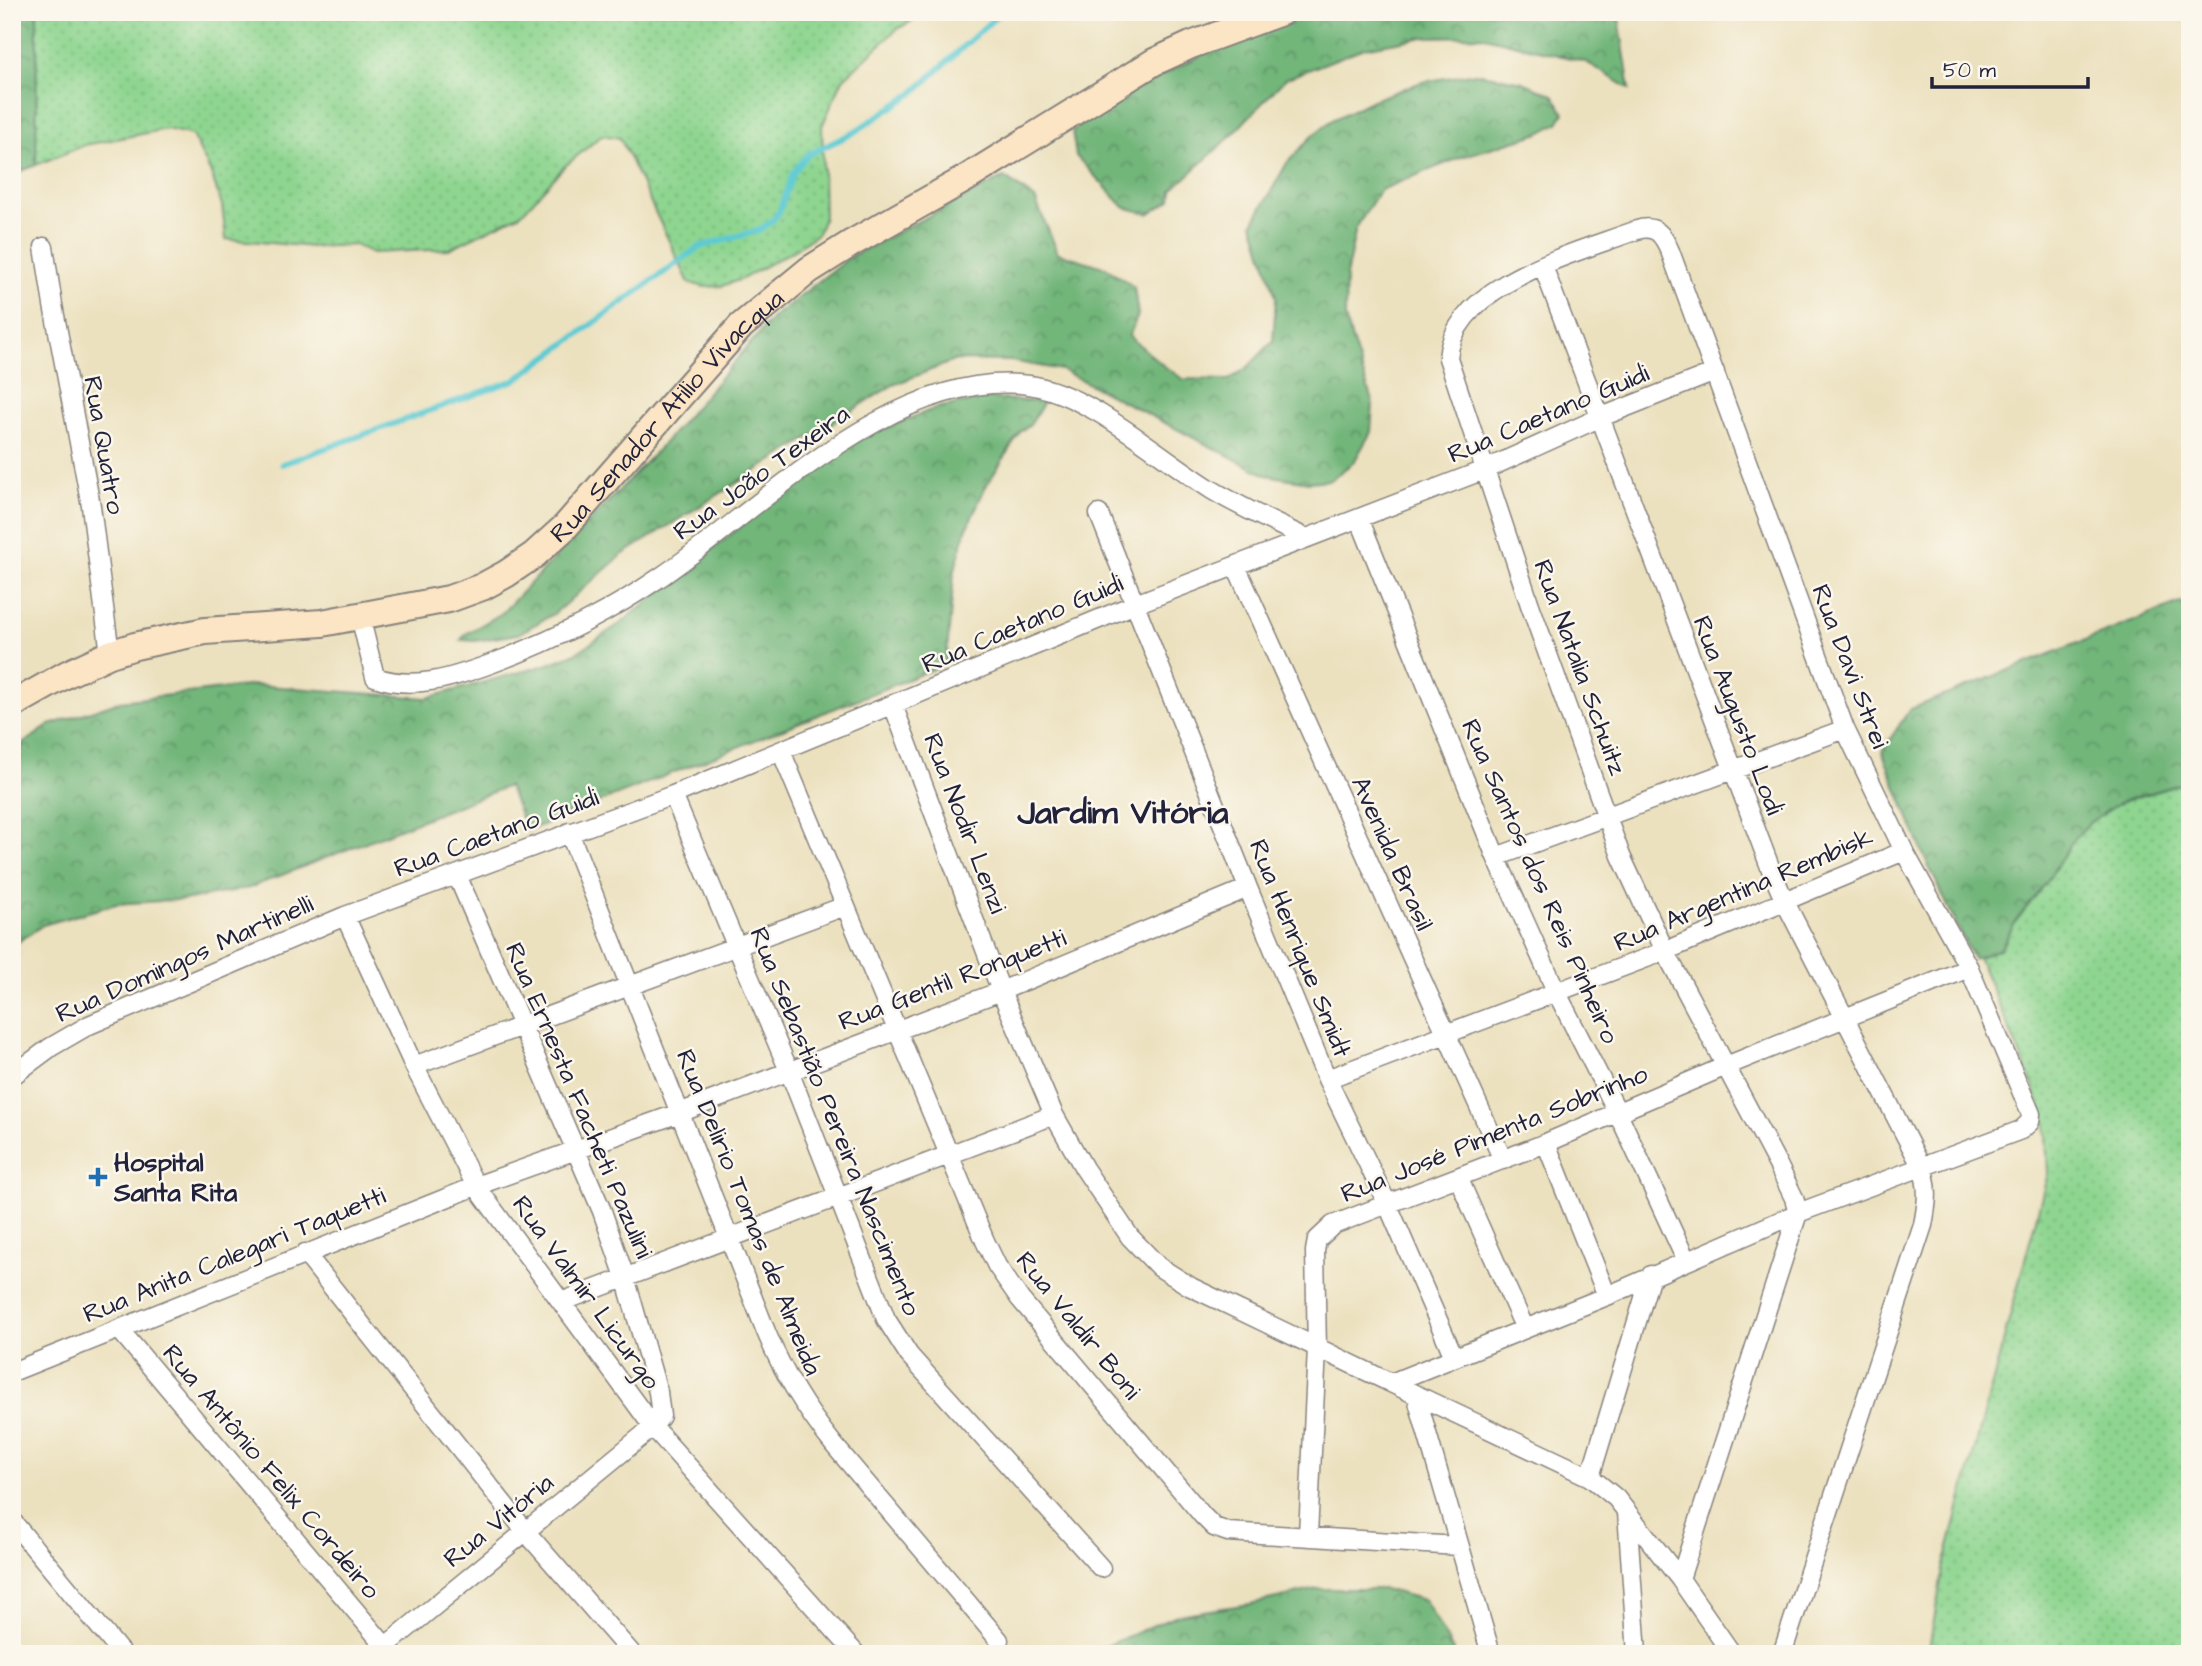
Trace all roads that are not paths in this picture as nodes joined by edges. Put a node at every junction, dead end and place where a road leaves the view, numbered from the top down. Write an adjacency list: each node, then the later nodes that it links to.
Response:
1 (1281, 12): 13 (street, Rua Senador Atilio Vivacqua)
2 (1650, 227): 4 (street, Rua Natalia Schuitz); 5 (street, Rua Davi Strei)
3 (44, 247): 14 (street, Rua Quatro)
4 (1542, 266): 6 (street, Rua Augusto Lodi); 7 (street, Rua Natalia Schuitz)
5 (1715, 372): 6 (street, Rua Caetano Guidi); 17 (street, Rua Davi Strei)
6 (1600, 418): 7 (street, Rua Caetano Guidi); 19 (street, Rua Augusto Lodi)
7 (1485, 470): 9 (street, Rua Caetano Guidi); 21 (street, Rua Natalia Schuitz)
8 (1099, 514): 12 (street, Rua Henrique Smidt)
9 (1359, 518): 10 (street, Rua Caetano Guidi); 24 (street, Rua Santos dos Reis Pinheiro)
10 (1306, 538): 11 (street, Rua Caetano Guidi); 13 (street, Rua João Texeira)
11 (1237, 566): 12 (street, Rua Caetano Guidi); 39 (street, Avenida Brasil)
12 (1133, 605): 16 (street, Rua Caetano Guidi); 26 (street, Rua Henrique Smidt)
13 (360, 616): 14 (street, Rua Senador Atilio Vivacqua)
14 (110, 653): 15 (street, Rua Senador Atilio Vivacqua)
15 (12, 705)
16 (893, 705): 18 (street, Rua Caetano Guidi); 34 (street, Rua Nodir Lenzi)
17 (1845, 729): 19 (street); 23 (street, Rua Davi Strei)
18 (781, 751): 20 (street, Rua Caetano Guidi); 28 (street, Rua Valdir Boni)
19 (1732, 772): 21 (street); 27 (street, Rua Augusto Lodi)
20 (673, 795): 22 (street, Rua Caetano Guidi); 30 (street, Rua Sebastião Pereira Nascimento)
21 (1606, 817): 24 (street); 31 (street, Rua Natalia Schuitz)
22 (569, 832): 25 (street, Rua Caetano Guidi); 33 (street, Rua Delirio Tomas de Almeida)
23 (1904, 850): 27 (street, Rua Argentina Rembisk); 32 (street, Rua Davi Strei)
24 (1496, 857): 35 (street, Rua Santos dos Reis Pinheiro)
25 (457, 875): 29 (street, Rua Caetano Guidi); 37 (street, Rua Ernesta Facheti Pazulini)
26 (1248, 888): 34 (street, Rua Gentil Ronquetti); 44 (street, Rua Henrique Smidt)
27 (1785, 902): 31 (street, Rua Argentina Rembisk); 36 (street, Rua Augusto Lodi)
28 (845, 906): 30 (street); 38 (street, Rua Valdir Boni)
29 (345, 916): 40 (street, Rua Valmir Licurgo); 43 (street, Rua Domingos Martinelli)
30 (738, 947): 33 (street); 42 (street, Rua Sebastião Pereira Nascimento)
31 (1665, 951): 35 (street, Rua Argentina Rembisk); 41 (street, Rua Natalia Schuitz)
32 (1969, 968): 36 (street, Rua José Pimenta Sobrinho); 52 (street, Rua Davi Strei)
33 (630, 987): 37 (street); 45 (street, Rua Delirio Tomas de Almeida)
34 (1001, 991): 38 (street, Rua Gentil Ronquetti); 47 (street, Rua Nodir Lenzi)
35 (1556, 993): 39 (street, Rua Argentina Rembisk); 46 (street, Rua Santos dos Reis Pinheiro)
36 (1846, 1018): 41 (street, Rua José Pimenta Sobrinho); 52 (street, Rua Augusto Lodi)
37 (522, 1027): 40 (street); 49 (street, Rua Ernesta Facheti Pazulini)
38 (896, 1029): 42 (street, Rua Gentil Ronquetti); 50 (street, Rua Valdir Boni)
39 (1444, 1034): 44 (street, Rua Argentina Rembisk); 51 (street, Avenida Brasil)
40 (414, 1066): 54 (street, Rua Valmir Licurgo)
41 (1726, 1066): 46 (street, Rua José Pimenta Sobrinho); 57 (street, Rua Natalia Schuitz)
42 (789, 1070): 45 (street, Rua Gentil Ronquetti); 55 (street, Rua Sebastião Pereira Nascimento)
43 (12, 1076)
44 (1327, 1079): 56 (street, Rua Henrique Smidt)
45 (679, 1113): 49 (street, Rua Gentil Ronquetti); 58 (street, Rua Delirio Tomas de Almeida)
46 (1618, 1113): 48 (street, Rua José Pimenta Sobrinho); 60 (street, Rua Santos dos Reis Pinheiro)
47 (1054, 1115): 50 (street); 67 (street, Rua Nodir Lenzi)
48 (1546, 1143): 51 (street, Rua José Pimenta Sobrinho); 63 (street)
49 (577, 1150): 54 (street, Rua Gentil Ronquetti); 62 (street, Rua Ernesta Facheti Pazulini)
50 (948, 1155): 55 (street); 77 (street, Rua Valdir Boni)
51 (1503, 1160): 53 (street, Rua José Pimenta Sobrinho)
52 (1921, 1166): 57 (street); 89 (street, Rua Augusto Lodi)
53 (1458, 1177): 56 (street, Rua José Pimenta Sobrinho); 66 (street)
54 (476, 1186): 59 (street, Rua Anita Calegari Taquetti); 64 (street, Rua Valmir Licurgo)
55 (838, 1197): 58 (street); 79 (street, Rua Sebastião Pereira Nascimento)
56 (1387, 1203): 67 (street, Rua José Pimenta Sobrinho); 68 (street, Rua Henrique Smidt)
57 (1798, 1213): 60 (street); 80 (street)
58 (729, 1239): 62 (street); 81 (street, Rua Delirio Tomas de Almeida)
59 (305, 1253): 65 (street, Rua Anita Calegari Taquetti); 76 (street)
60 (1686, 1260): 61 (street)
61 (1651, 1275): 63 (street); 73 (street)
62 (625, 1277): 64 (street); 72 (street, Rua Ernesta Facheti Pazulini)
63 (1607, 1296): 66 (street)
64 (561, 1302): 72 (street, Rua Valmir Licurgo)
65 (119, 1329): 69 (street, Rua Anita Calegari Taquetti); 82 (street, Rua Antônio Felix Cordeiro)
66 (1525, 1329): 68 (street)
67 (1317, 1349): 70 (street, Rua Nodir Lenzi); 77 (street, Rua José Pimenta Sobrinho)
68 (1454, 1357): 70 (street)
69 (12, 1372)
70 (1391, 1383): 71 (street, Rua Nodir Lenzi)
71 (1416, 1395): 73 (street, Rua Nodir Lenzi); 78 (street)
72 (653, 1427): 76 (street, Rua Vitória); 85 (street, Rua Valmir Licurgo)
73 (1590, 1477): 74 (street, Rua Nodir Lenzi)
74 (1627, 1512): 80 (street, Rua Nodir Lenzi); 87 (street)
75 (12, 1521): 83 (street)
76 (526, 1532): 82 (street, Rua Vitória); 84 (street)
77 (1308, 1535): 78 (street, Rua Valdir Boni)
78 (1458, 1546): 86 (street)
79 (1101, 1568)
80 (1680, 1579): 88 (street, Rua Nodir Lenzi)
81 (999, 1640)
82 (380, 1650)
83 (122, 1654)
84 (632, 1654)
85 (856, 1654)
86 (1491, 1654)
87 (1637, 1654)
88 (1732, 1654)
89 (1782, 1654)

